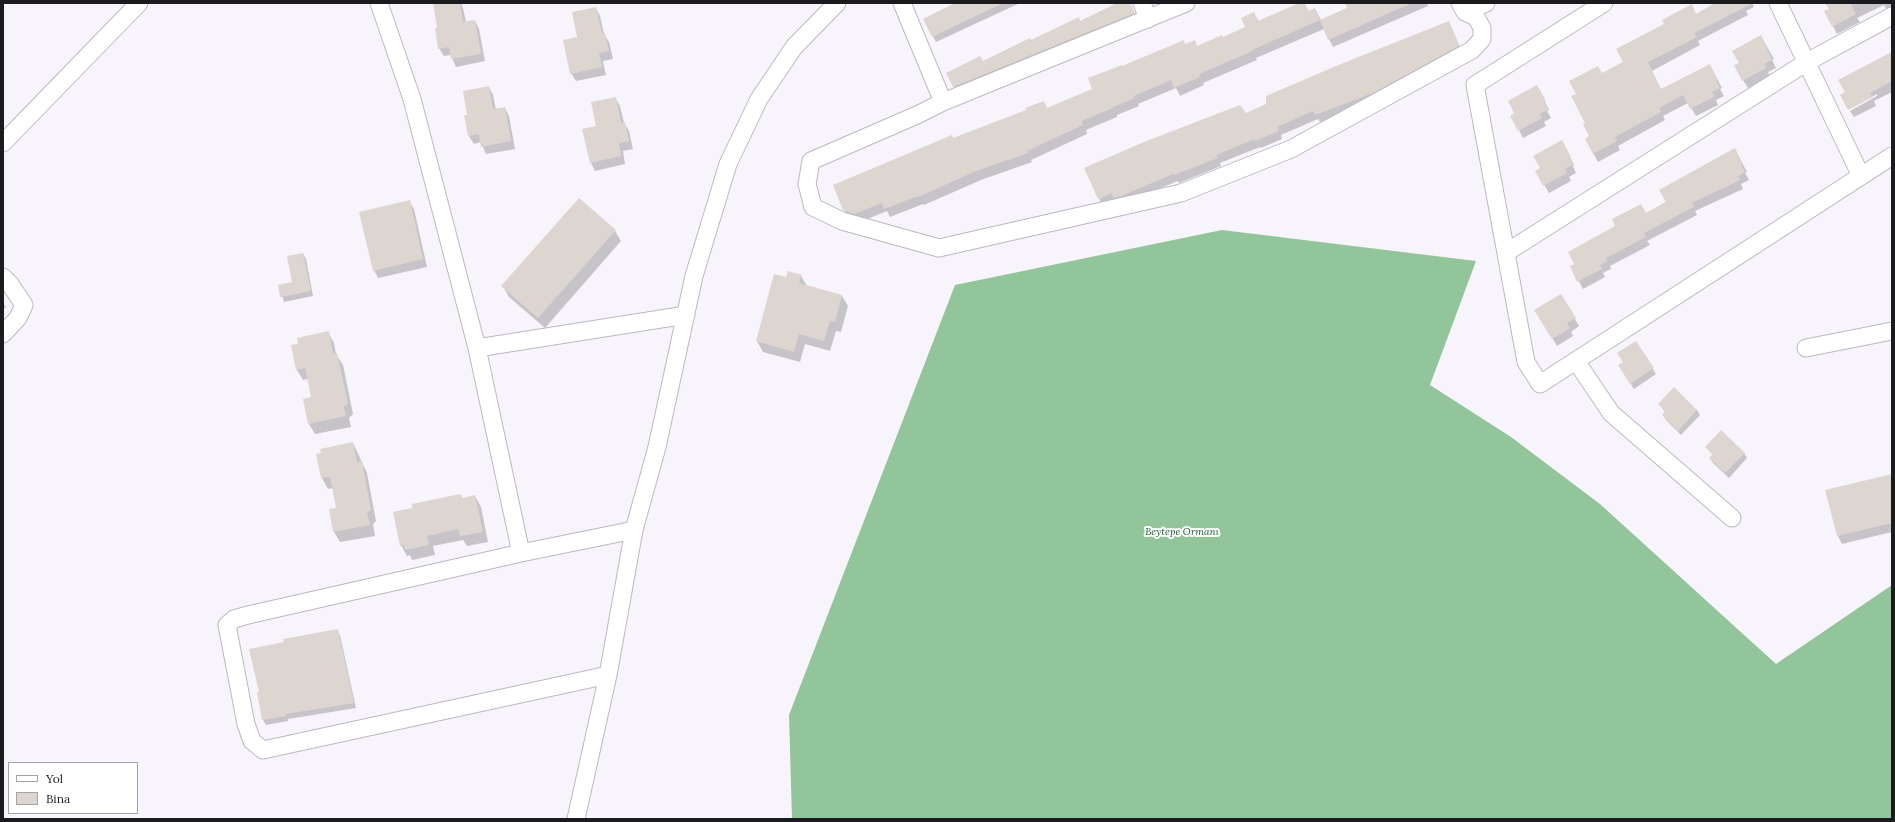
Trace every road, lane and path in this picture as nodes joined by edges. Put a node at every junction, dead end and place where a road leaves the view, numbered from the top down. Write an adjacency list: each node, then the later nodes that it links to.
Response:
1 (139, 3): 15 (street)
2 (379, 3): 23 (street)
3 (837, 3): 20 (street)
4 (902, 3): 14 (street)
5 (1142, 3): 12 (street)
6 (1186, 3): 12 (street)
7 (1486, 3): 10 (street)
8 (1604, 3): 18 (street)
9 (1778, 3): 13 (street)
10 (1462, 8): 14 (street)
11 (1892, 16): 13 (street)
12 (1148, 19): 14 (street)
13 (1807, 62): 17 (street); 18 (street)
14 (942, 102)
15 (3, 143)
16 (1892, 156): 17 (street)
17 (1861, 176): 25 (street)
18 (1507, 252): 25 (street)
19 (3, 277): 22 (street)
20 (686, 315): 23 (street); 27 (street)
21 (1892, 331): 24 (street)
22 (3, 334)
23 (477, 348): 28 (street)
24 (1806, 348)
25 (1576, 361): 26 (street)
26 (1732, 518)
27 (634, 530): 28 (street); 29 (street)
28 (521, 553): 29 (street)
29 (608, 675): 30 (street)
30 (576, 819)

